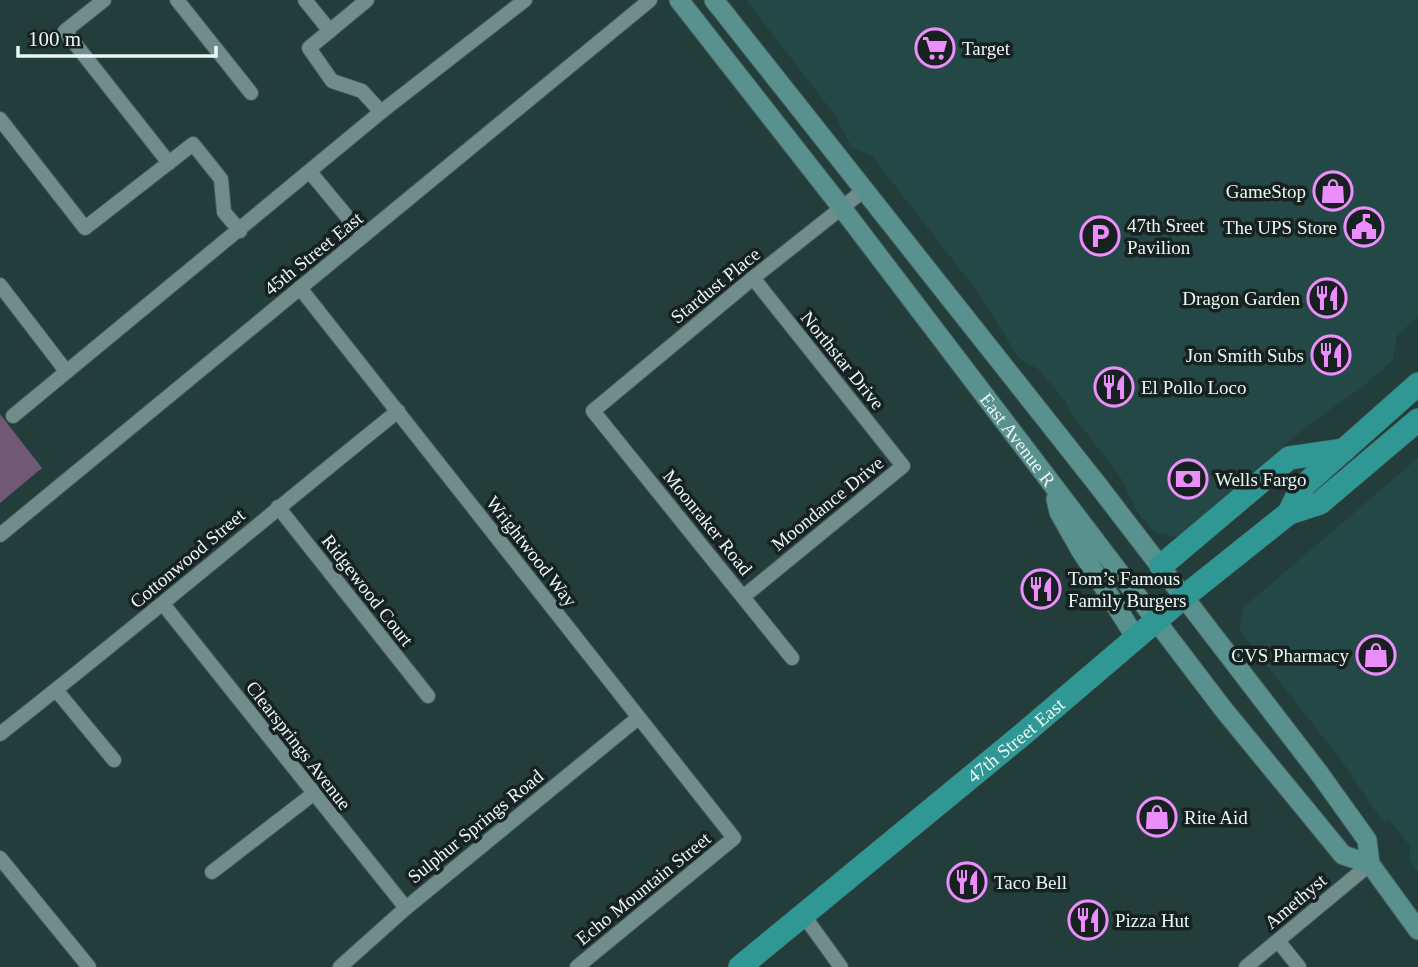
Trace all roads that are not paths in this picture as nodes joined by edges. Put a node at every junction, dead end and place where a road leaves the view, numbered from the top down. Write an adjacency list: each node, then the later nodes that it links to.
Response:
1 (104, 0): 13 (street)
2 (177, 0): 10 (street)
3 (305, 0): 9 (street)
4 (367, 0): 9 (street)
5 (525, 0): 11 (street)
6 (650, 0): 18 (street, 45th Street East)
7 (679, 0): 16 (main road, East Avenue R)
8 (714, 0): 15 (main road, East Avenue R)
9 (330, 31): 11 (street)
10 (251, 93)
11 (381, 112): 14 (street)
12 (0, 119): 13 (street)
13 (169, 163): 17 (street)
14 (310, 172): 17 (street); 18 (street)
15 (863, 191): 16 (street, Stardust Place); 34 (main road, East Avenue R)
16 (842, 208): 19 (street, Stardust Place); 30 (main road, East Avenue R)
17 (240, 231): 22 (street)
18 (363, 236): 21 (street, 45th Street East)
19 (753, 278): 25 (street, Stardust Place); 29 (street, Northstar Drive)
20 (0, 285): 22 (street)
21 (300, 288): 24 (street, Wrightwood Way); 33 (street, 45th Street East)
22 (66, 371): 26 (street)
23 (1418, 384): 28 (highway, 47th Street East)
24 (398, 411): 31 (street, Cottonwood Street); 43 (street, Wrightwood Way)
25 (593, 411): 36 (street, Moonraker Road)
26 (13, 416)
27 (1418, 419): 32 (highway, 47th Street East)
28 (1344, 450): 32 (highway, 47th Street East); 34 (highway)
29 (903, 466): 36 (street, Moondance Drive)
30 (1053, 484): 38 (main road, East Avenue R); 39 (main road)
31 (278, 507): 37 (street, Cottonwood Street); 42 (street, Ridgewood Court)
32 (1289, 513): 35 (highway, 47th Street East)
33 (0, 535)
34 (1161, 566): 35 (main road, East Avenue R)
35 (1185, 596): 38 (highway, 47th Street East); 49 (main road, East Avenue R)
36 (743, 597): 40 (street, Moonraker Road)
37 (163, 604): 41 (street, Cottonwood Street); 46 (street, Clearsprings Avenue)
38 (1156, 621): 39 (highway, 47th Street East); 49 (main road, East Avenue R)
39 (1136, 638): 52 (highway, 47th Street East)
40 (792, 658)
41 (56, 690): 44 (street, Cottonwood Street); 45 (street)
42 (428, 696)
43 (638, 718): 47 (street, Wrightwood Way); 51 (street, Sulphur Springs Road)
44 (0, 734)
45 (114, 760)
46 (313, 794): 50 (street); 51 (street, Clearsprings Avenue)
47 (734, 838): 57 (street, Echo Mountain Street)
48 (0, 859): 55 (street)
49 (1370, 864): 53 (main road, East Avenue R); 54 (street, Amethyst)
50 (212, 872)
51 (405, 908): 56 (street, Sulphur Springs Road)
52 (804, 916): 58 (highway, 47th Street East); 59 (street)
53 (1418, 930)
54 (1278, 940): 60 (street, Amethyst); 61 (street)
55 (89, 967)
56 (340, 967)
57 (577, 967)
58 (740, 967)
59 (841, 967)
60 (1246, 967)
61 (1298, 967)

